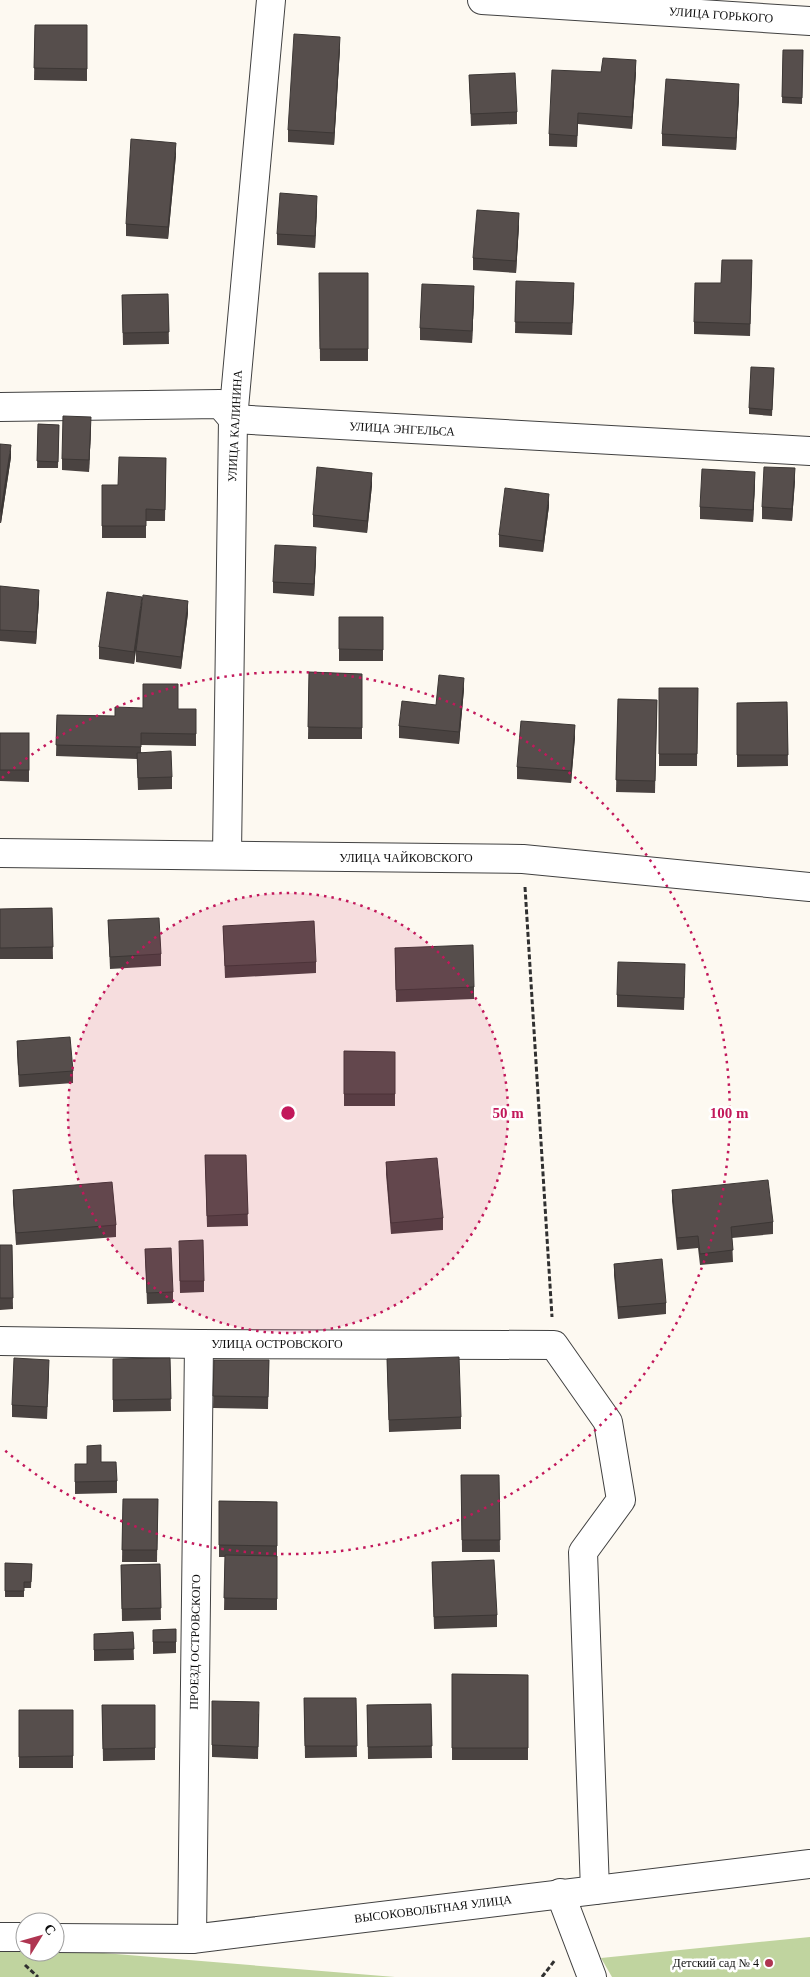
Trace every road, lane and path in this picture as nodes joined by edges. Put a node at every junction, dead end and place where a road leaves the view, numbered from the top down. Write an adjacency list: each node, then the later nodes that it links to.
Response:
1 (271, 0): 5 (street, УЛИЦА КАЛИНИНА)
2 (482, 0): 3 (street, УЛИЦА ГОРЬКОГО)
3 (810, 21)
4 (0, 407): 5 (street)
5 (233, 419): 6 (street, УЛИЦА ЭНГЕЛЬСА); 8 (street, УЛИЦА КАЛИНИНА)
6 (810, 451)
7 (0, 853): 8 (street, УЛИЦА ЧАЙКОВСКОГО)
8 (227, 854): 9 (street, УЛИЦА ЧАЙКОВСКОГО)
9 (523, 859): 10 (street, УЛИЦА ЧАЙКОВСКОГО); 13 (path)
10 (810, 887)
11 (0, 1340): 12 (street, УЛИЦА ОСТРОВСКОГО)
12 (199, 1344): 13 (street, УЛИЦА ОСТРОВСКОГО); 20 (street, ПРОЕЗД ОСТРОВСКОГО)
13 (554, 1345): 15 (street)
14 (810, 1864): 15 (street, ВЫСОКОВОЛЬТНАЯ УЛИЦА)
15 (595, 1890): 16 (street, ВЫСОКОВОЛЬТНАЯ УЛИЦА)
16 (560, 1893): 20 (street, ВЫСОКОВОЛЬТНАЯ УЛИЦА); 21 (street)
17 (0, 1937): 18 (street)
18 (15, 1937)
19 (65, 1938): 20 (street, ВЫСОКОВОЛЬТНАЯ УЛИЦА)
20 (192, 1939)
21 (592, 1977)

